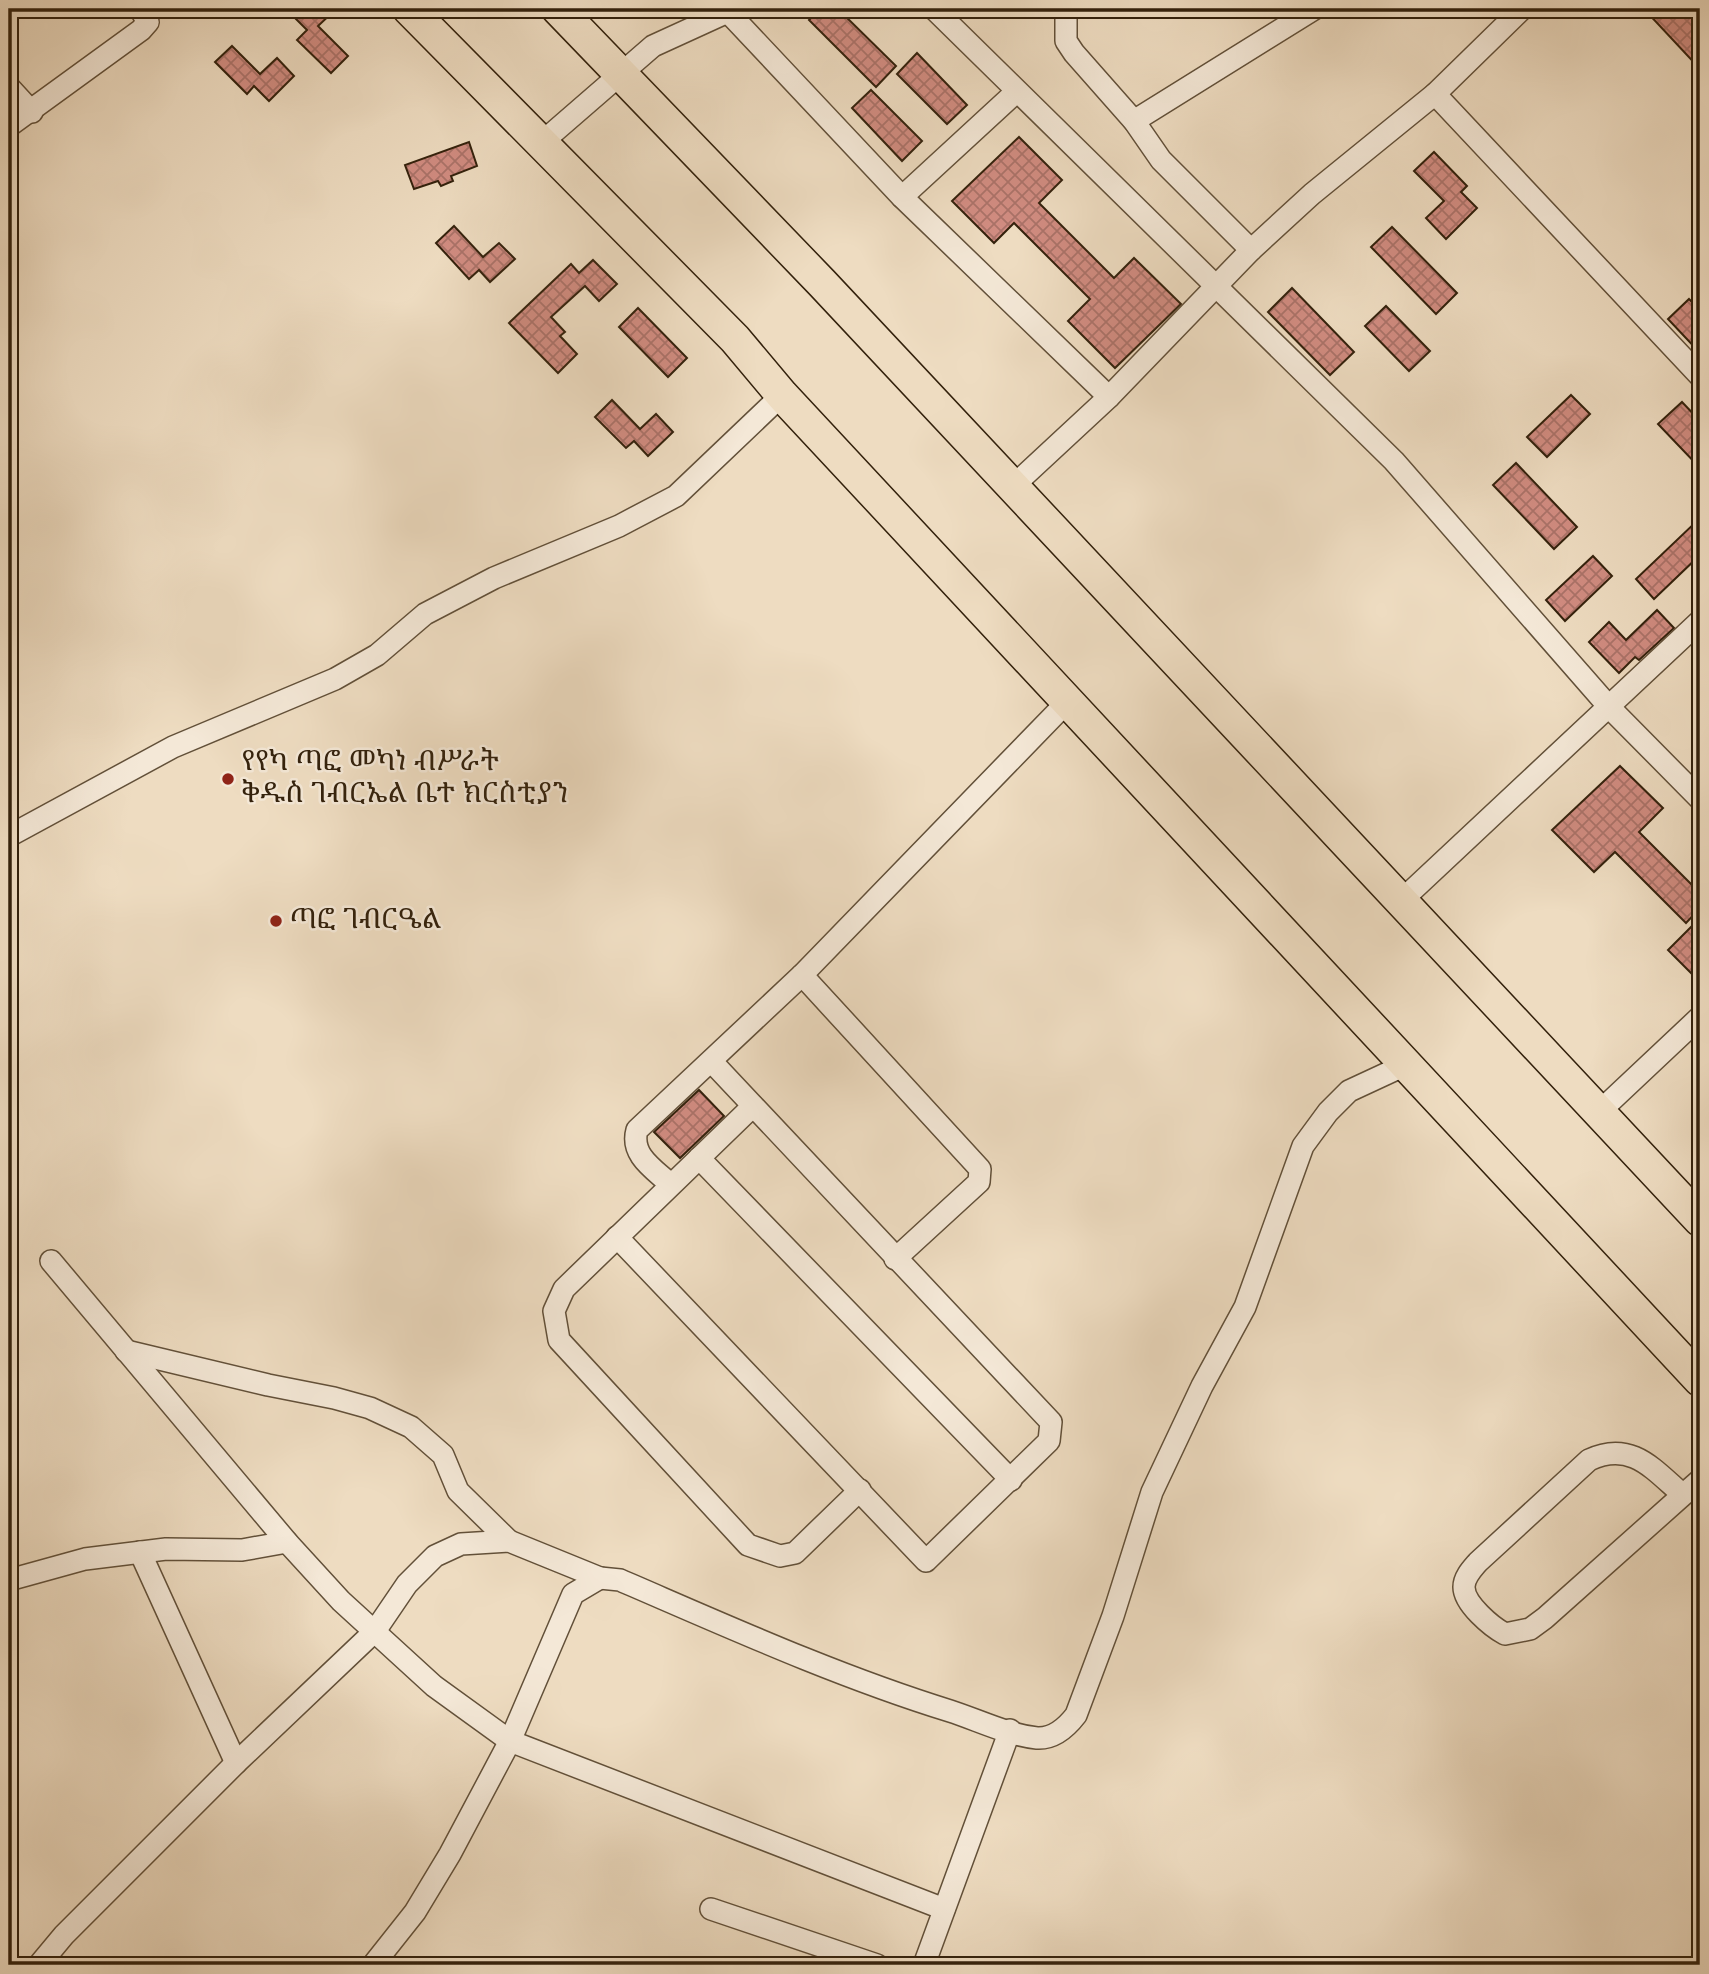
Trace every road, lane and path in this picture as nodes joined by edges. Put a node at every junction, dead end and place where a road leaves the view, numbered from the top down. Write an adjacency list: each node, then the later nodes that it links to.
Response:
1 (139, 9): 13 (street)
2 (409, 9): 16 (highway)
3 (558, 9): 9 (highway)
4 (934, 9): 11 (street)
5 (1066, 9): 14 (street)
6 (1314, 9): 14 (street)
7 (1522, 9): 12 (street)
8 (731, 10): 9 (street); 17 (street)
9 (623, 75): 16 (street); 23 (highway)
10 (9, 88): 13 (street)
11 (1016, 92): 17 (street); 19 (street)
12 (1435, 94): 18 (street); 20 (street)
13 (32, 113): 15 (street)
14 (1134, 121): 18 (street)
15 (9, 126)
16 (540, 144): 21 (highway)
17 (902, 197): 22 (street)
18 (1251, 250): 19 (street)
19 (1216, 289): 22 (street); 26 (street)
20 (1700, 376)
21 (782, 395): 25 (highway); 28 (street)
22 (1109, 397): 23 (street)
23 (1012, 487): 29 (highway)
24 (1700, 621): 26 (street)
25 (1068, 701): 30 (street); 33 (highway)
26 (1610, 708): 27 (street); 29 (street)
27 (1700, 799)
28 (9, 836)
29 (1402, 900): 35 (highway)
30 (802, 975): 32 (street); 40 (street)
31 (1700, 1017): 35 (street)
32 (712, 1062): 34 (street); 37 (street)
33 (1405, 1065): 43 (highway); 54 (street)
34 (753, 1106): 36 (street); 40 (street)
35 (1598, 1113): 38 (highway)
36 (699, 1158): 37 (street); 44 (street)
37 (670, 1184): 39 (street)
38 (1700, 1220)
39 (617, 1237): 46 (street); 46 (street)
40 (895, 1259): 44 (street)
41 (51, 1261): 42 (street)
42 (126, 1350): 48 (street); 49 (street)
43 (1700, 1380)
44 (1011, 1480): 46 (street)
45 (1700, 1480): 47 (street)
46 (860, 1490)
47 (1683, 1495): 47 (street)
48 (509, 1541): 51 (street); 53 (street)
49 (286, 1542): 50 (street); 53 (street)
50 (140, 1552): 52 (street); 56 (street)
51 (600, 1578): 54 (street); 55 (street)
52 (9, 1580)
53 (375, 1631): 55 (street); 56 (street)
54 (1010, 1730): 58 (street)
55 (510, 1741): 58 (street); 60 (street)
56 (236, 1763): 59 (street)
57 (712, 1909): 61 (street)
58 (944, 1909): 62 (street)
59 (39, 1965)
60 (373, 1965)
61 (877, 1965)
62 (924, 1965)

